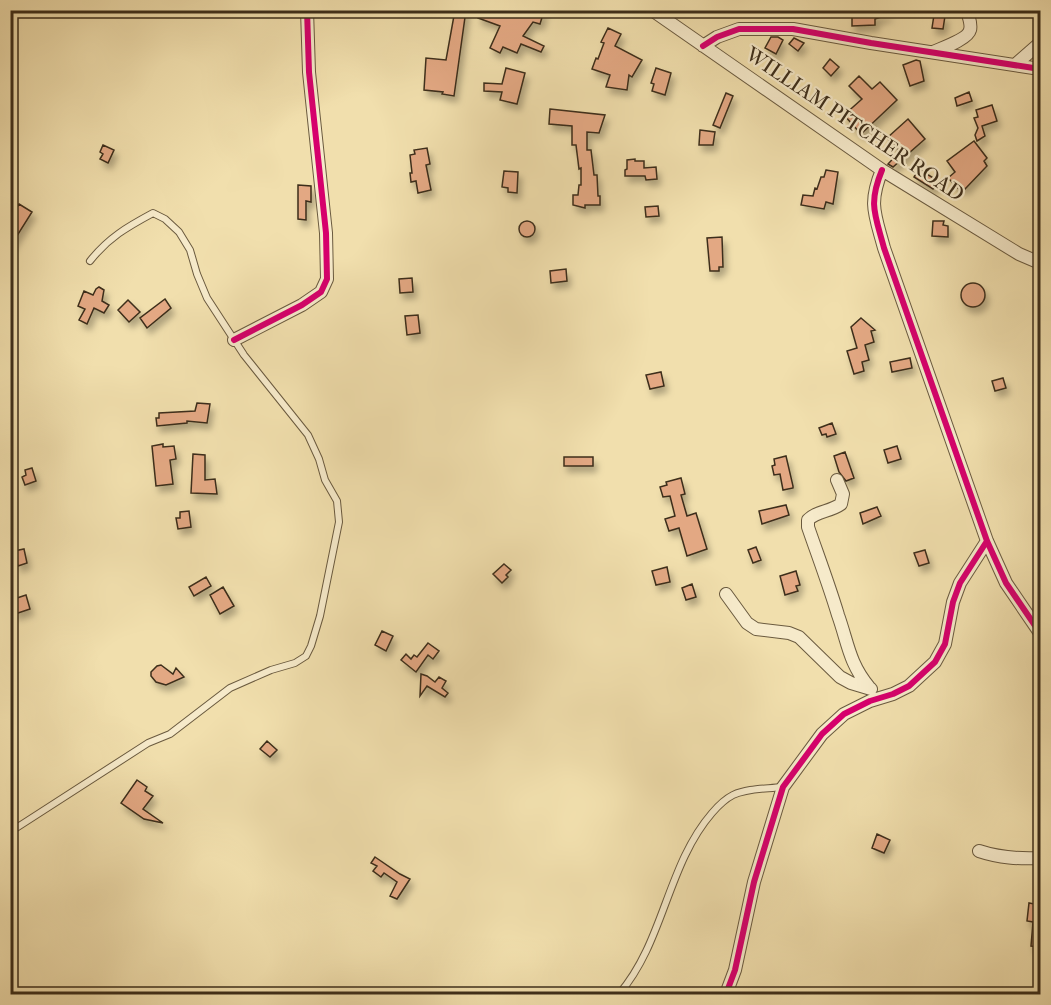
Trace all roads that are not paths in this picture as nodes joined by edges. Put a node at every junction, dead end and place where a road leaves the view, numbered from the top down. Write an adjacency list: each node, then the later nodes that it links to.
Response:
1 (308, 10): 12 (street)
2 (967, 10): 6 (street)
3 (654, 11): 5 (street, WILLIAM PITCHER ROAD)
4 (1041, 43): 7 (street)
5 (703, 46): 6 (street); 9 (street, WILLIAM PITCHER ROAD)
6 (933, 52): 7 (street)
7 (1016, 64): 8 (street)
8 (1041, 69)
9 (882, 171): 11 (street, WILLIAM PITCHER ROAD); 14 (street)
10 (90, 261): 12 (lane)
11 (1041, 263)
12 (234, 340): 20 (lane)
13 (837, 480): 17 (street)
14 (987, 541): 16 (street); 18 (street)
15 (726, 594): 17 (street)
16 (1041, 633)
17 (869, 687): 18 (street)
18 (883, 697): 19 (street)
19 (783, 787): 23 (lane); 24 (street)
20 (10, 832)
21 (979, 851): 22 (street)
22 (1041, 858)
23 (619, 994)
24 (726, 994)

